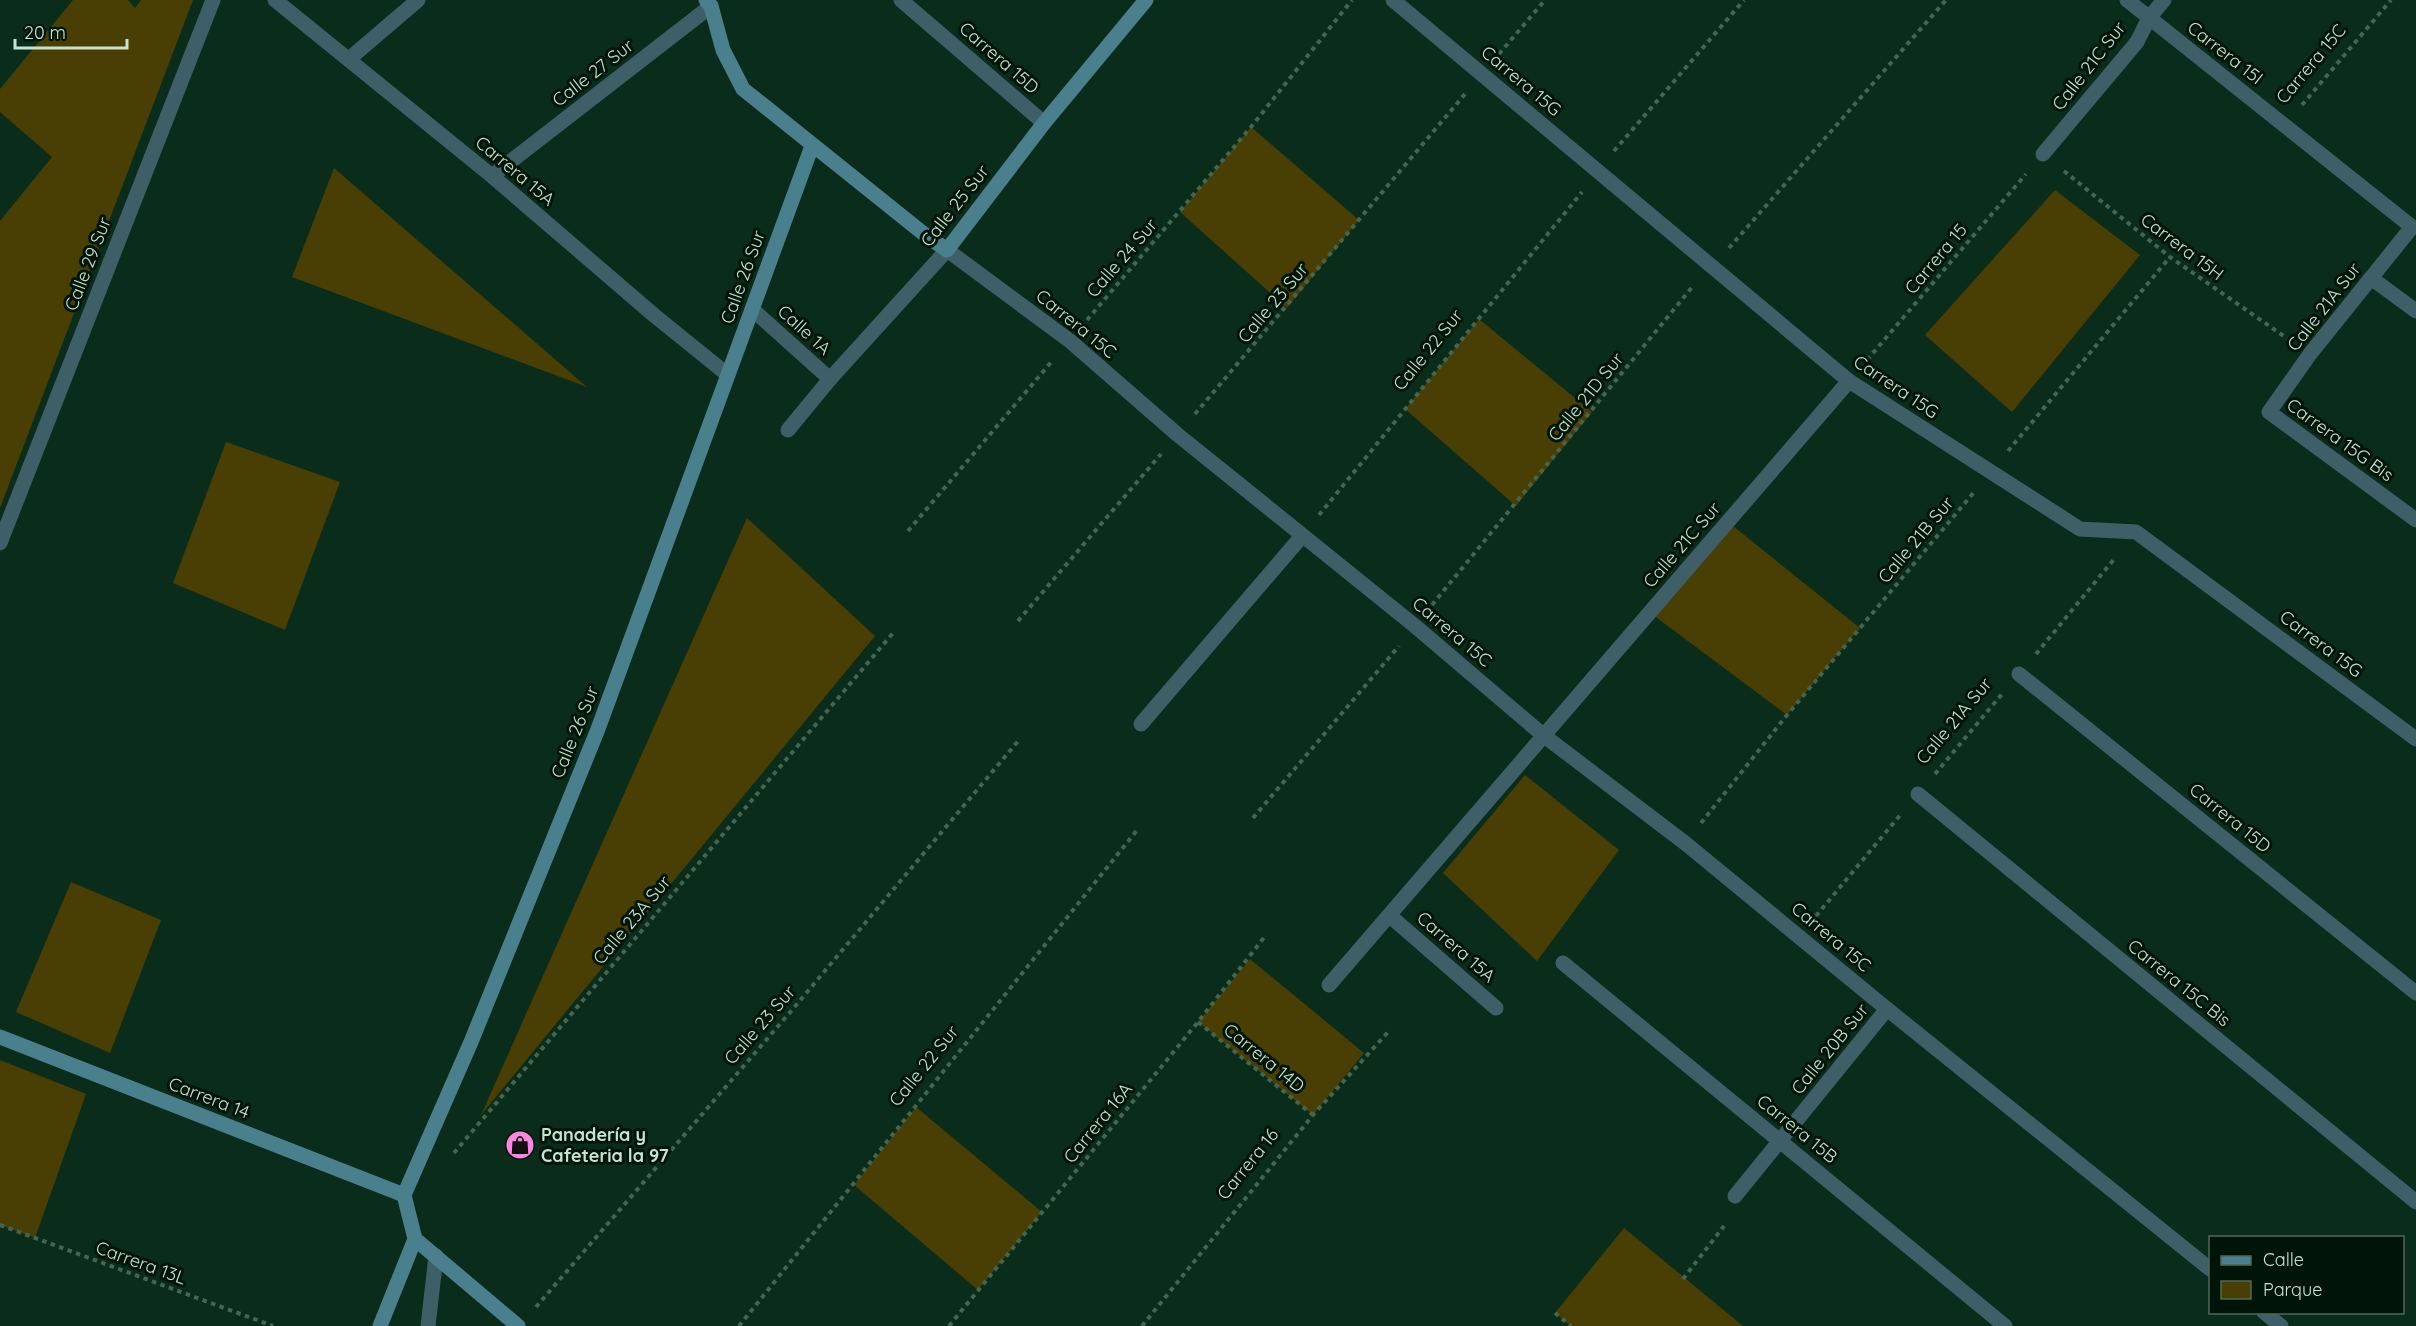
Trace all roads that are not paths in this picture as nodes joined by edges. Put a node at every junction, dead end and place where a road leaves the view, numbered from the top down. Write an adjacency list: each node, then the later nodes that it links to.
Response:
1 (213, 0): 28 (street, Calle 29 Sur)
2 (275, 0): 11 (street, Carrera 15A)
3 (418, 0): 11 (street)
4 (901, 0): 12 (street, Carrera 15D)
5 (1393, 0): 23 (street, Carrera 15G)
6 (2127, 0): 10 (street, Carrera 15I)
7 (2164, 0): 10 (street, Calle 21C Sur)
8 (712, 2): 13 (street, Carrera 15C); 15 (street, Calle 27 Sur)
9 (1139, 3): 12 (street, Calle 25 Sur)
10 (2149, 18): 14 (street, Calle 21C Sur); 16 (street, Carrera 15I)
11 (349, 59): 15 (street, Carrera 15A)
12 (1044, 123): 17 (street, Calle 25 Sur)
13 (812, 146): 17 (street, Carrera 15C); 19 (street, Calle 26 Sur)
14 (2043, 154)
15 (492, 176): 21 (street, Carrera 15A)
16 (2412, 227): 18 (street, Calle 21A Sur)
17 (947, 250): 22 (street, Calle 25 Sur); 27 (street, Carrera 15C)
18 (2371, 278): 20 (street); 24 (street, Calle 21A Sur)
19 (752, 309): 21 (street, Calle 26 Sur); 22 (street, Calle 1A)
20 (2416, 311)
21 (728, 375): 42 (street, Calle 26 Sur)
22 (830, 379): 25 (street, Calle 25 Sur)
23 (1849, 381): 31 (street, Calle 21C Sur); 32 (street, Carrera 15G)
24 (2269, 412): 26 (street, Carrera 15G Bis)
25 (788, 430)
26 (2416, 520)
27 (1302, 536): 30 (street); 31 (street, Carrera 15C)
28 (0, 543)
29 (2019, 674): 37 (street, Carrera 15D)
30 (1141, 724)
31 (1543, 735): 34 (street); 39 (street, Carrera 15C)
32 (2416, 739)
33 (1918, 794): 44 (street, Carrera 15C Bis)
34 (1390, 916): 36 (street); 38 (street, Carrera 15A)
35 (1563, 963): 41 (street, Carrera 15B)
36 (1329, 985)
37 (2416, 993)
38 (1496, 1008)
39 (1887, 1009): 41 (street, Calle 20B Sur); 47 (street, Carrera 15C)
40 (0, 1037): 42 (street, Carrera 14)
41 (1780, 1141): 43 (street, Calle 20B Sur); 51 (street, Carrera 15B)
42 (404, 1195): 45 (street)
43 (1735, 1196)
44 (2416, 1202)
45 (415, 1239): 46 (street); 48 (street)
46 (435, 1256): 49 (street); 50 (street)
47 (2209, 1267)
48 (381, 1326)
49 (428, 1326)
50 (518, 1326)
51 (2005, 1326)

